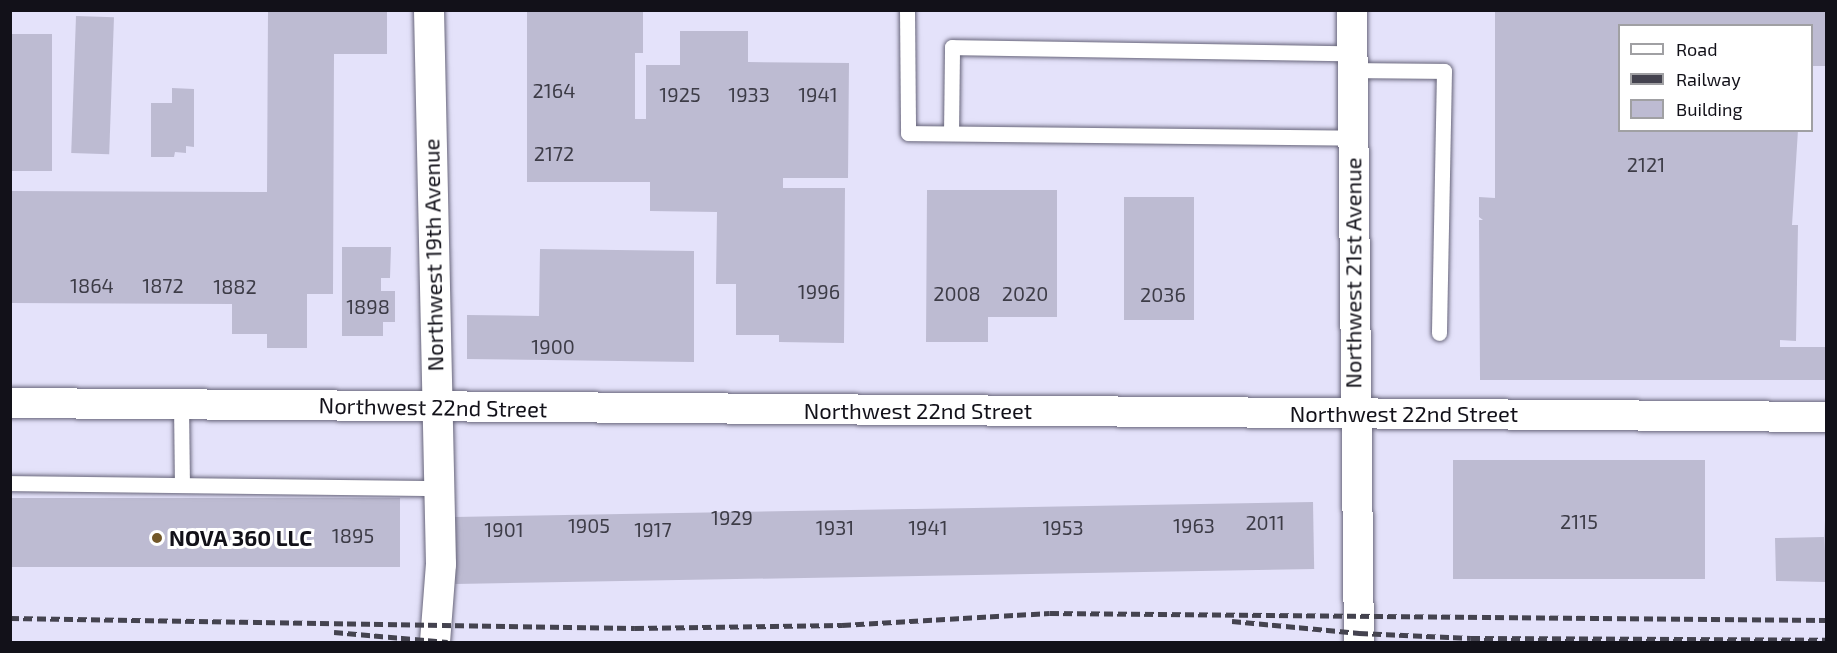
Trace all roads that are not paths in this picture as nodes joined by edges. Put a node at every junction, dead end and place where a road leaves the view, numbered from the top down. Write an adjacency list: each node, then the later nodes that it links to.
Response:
1 (429, 10): 10 (street, Northwest 19th Avenue)
2 (907, 10): 5 (lane)
3 (1352, 10): 4 (street, Northwest 21st Avenue)
4 (1352, 61): 5 (lane); 6 (street, Northwest 21st Avenue); 7 (lane)
5 (951, 133): 6 (lane)
6 (1353, 138): 11 (street, Northwest 21st Avenue)
7 (1439, 333)
8 (10, 403): 9 (street, Northwest 22nd Street)
9 (181, 405): 10 (street, Northwest 22nd Street); 14 (lane)
10 (436, 408): 11 (street, Northwest 22nd Street); 15 (street, Northwest 19th Avenue)
11 (1354, 414): 12 (street, Northwest 22nd Street); 17 (street, Northwest 21st Avenue)
12 (1827, 417)
13 (10, 483): 14 (lane)
14 (182, 485): 15 (lane)
15 (438, 488): 16 (street, Northwest 19th Avenue)
16 (435, 642)
17 (1359, 642)

